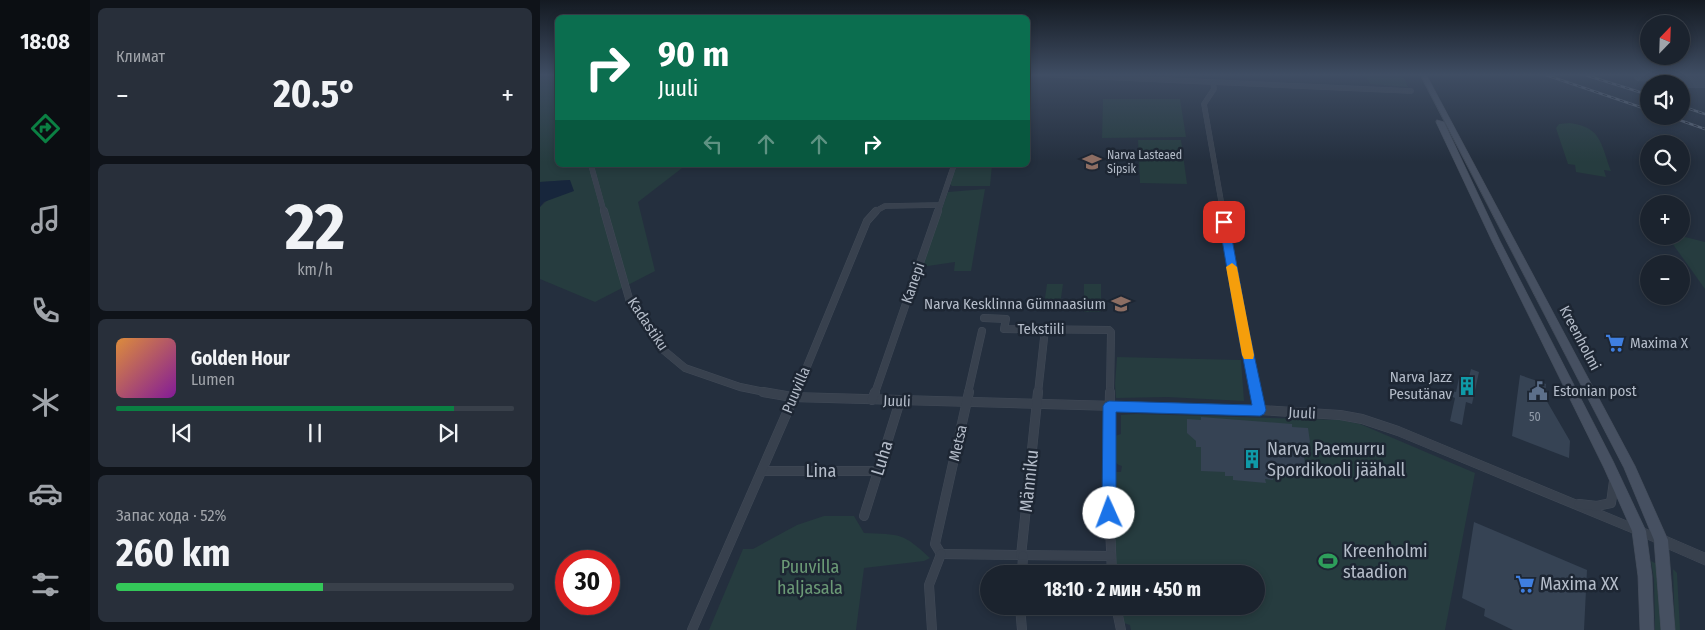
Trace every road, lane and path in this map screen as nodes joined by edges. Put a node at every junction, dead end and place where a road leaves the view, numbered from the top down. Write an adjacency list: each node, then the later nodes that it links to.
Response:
1 (1204, 103): 20 (street)
2 (1432, 103): 7 (main road, Kreenholmi)
3 (1438, 103): 8 (main road, Kreenholmi)
4 (592, 167): 14 (street, Kadastiku)
5 (953, 167): 6 (street, Kanepi)
6 (940, 205): 14 (street, Puuvilla); 15 (street, Kanepi)
7 (1496, 241): 8 (main road); 12 (main road, Kreenholmi)
8 (1510, 242): 13 (main road, Kreenholmi)
9 (984, 318): 10 (street, Tekstiili)
10 (1046, 330): 18 (street, Männiku); 19 (street, Tekstiili)
11 (982, 331): 17 (street, Metsa)
12 (1556, 361): 13 (main road); 23 (main road, Kreenholmi)
13 (1574, 362): 27 (main road, Kreenholmi)
14 (792, 397): 15 (street, Juuli); 21 (street, Puuvilla)
15 (872, 400): 16 (street, Juuli)
16 (900, 401): 17 (street, Juuli); 22 (street, Luha)
17 (967, 403): 18 (street, Juuli); 28 (street, Metsa)
18 (1037, 405): 19 (street, Juuli); 29 (street, Männiku)
19 (1109, 406): 20 (street, Juuli); 30 (street)
20 (1260, 410): 24 (street, Juuli)
21 (762, 471): 22 (street, Lina); 36 (street, Puuvilla)
22 (878, 471): 25 (street, Luha)
23 (1615, 478): 24 (street); 26 (main road, Kreenholmi)
24 (1569, 503): 26 (street, Juuli)
25 (864, 516)
26 (1639, 531): 27 (street, Juuli); 40 (main road, Kreenholmi)
27 (1661, 540): 31 (street); 41 (main road, Kreenholmi)
28 (941, 554): 29 (street); 37 (street)
29 (1022, 556): 30 (street); 32 (street, Männiku)
30 (1111, 556): 33 (street)
31 (1705, 559)
32 (1022, 565)
33 (1112, 565)
34 (1021, 615): 38 (street)
35 (1118, 615): 39 (street)
36 (692, 630)
37 (932, 630)
38 (1022, 630)
39 (1121, 630)
40 (1646, 630)
41 (1668, 630)

